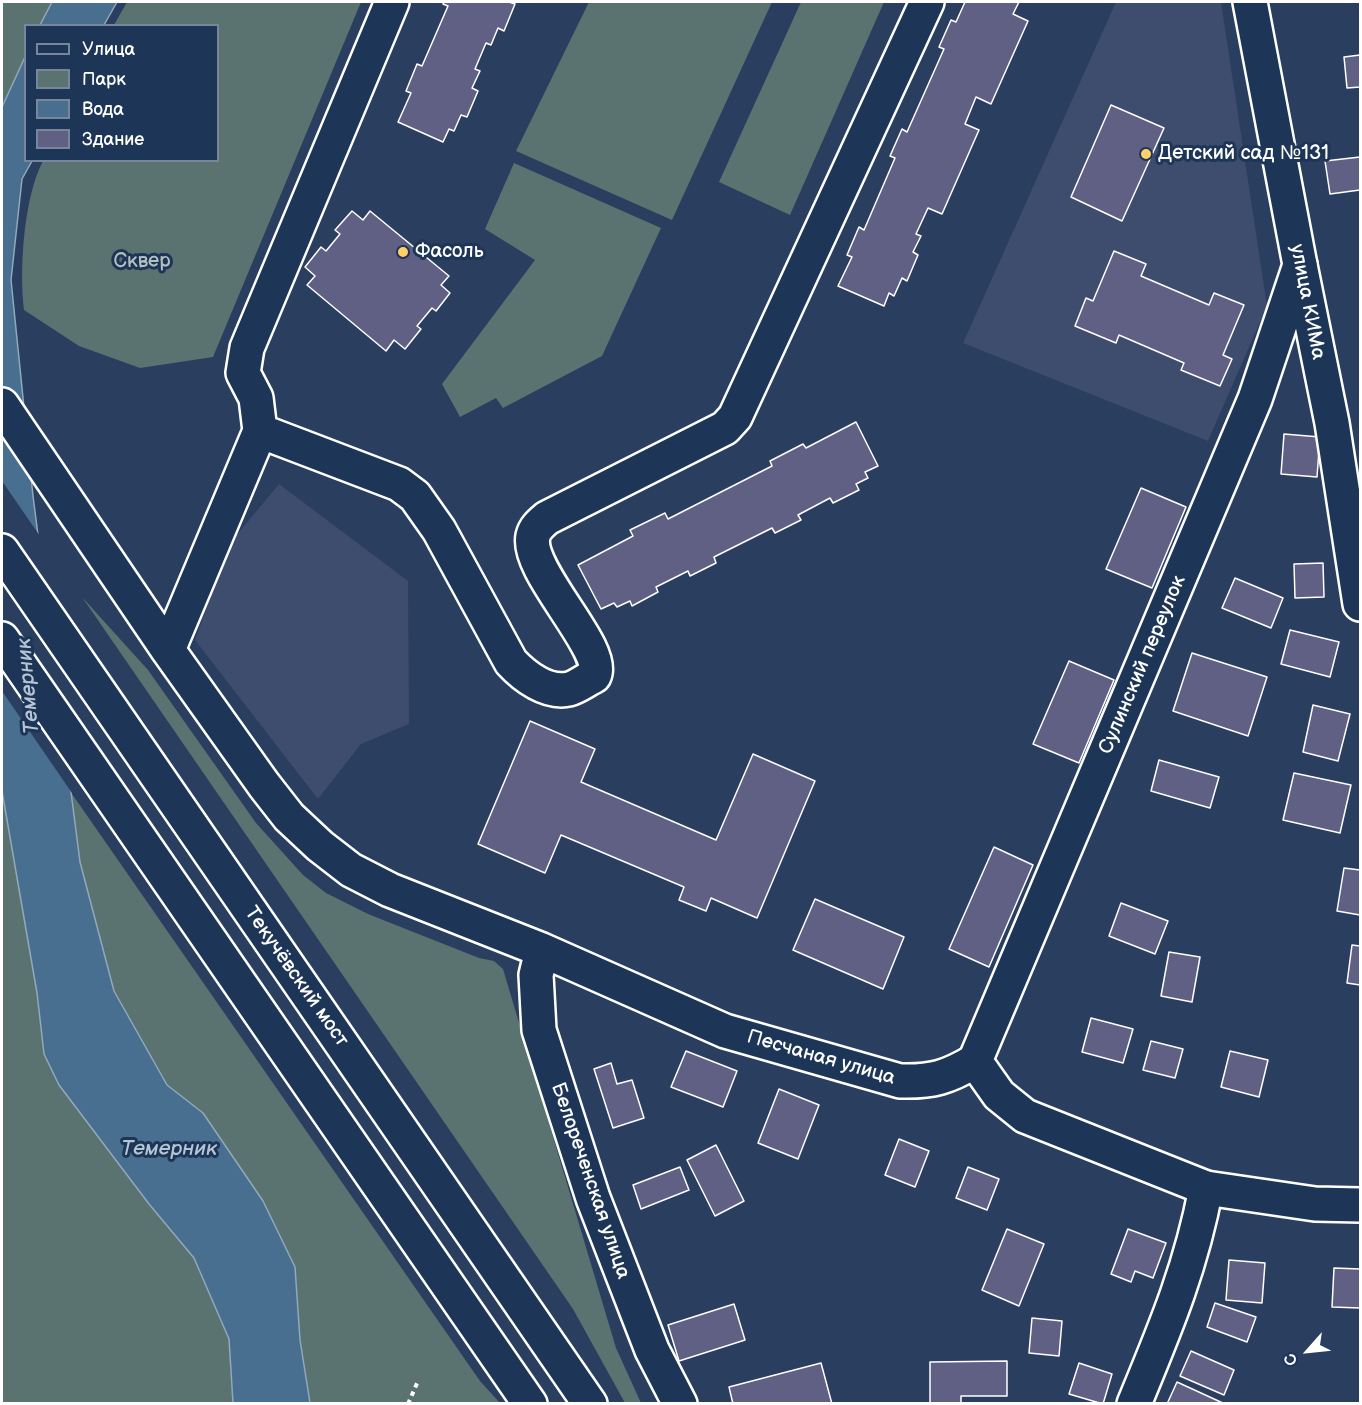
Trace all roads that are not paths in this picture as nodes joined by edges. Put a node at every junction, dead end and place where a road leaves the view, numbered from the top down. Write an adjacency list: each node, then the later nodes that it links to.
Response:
1 (392, 2): 6 (street)
2 (927, 2): 6 (street)
3 (1250, 2): 4 (street, улица КИМа)
4 (1300, 266): 8 (street, улица КИМа); 12 (street, Сулинский переулок)
5 (2, 405): 10 (street, Песчаная улица)
6 (260, 431): 10 (street)
7 (2, 552): 16 (street, Текучёвский мост)
8 (1360, 604)
9 (2, 639): 15 (street)
10 (168, 650): 11 (street, Песчаная улица)
11 (542, 950): 12 (street, Песчаная улица); 17 (street, Белореченская улица)
12 (975, 1061): 13 (street)
13 (1206, 1188): 14 (street); 18 (street)
14 (1360, 1205)
15 (530, 1404)
16 (590, 1404)
17 (680, 1404)
18 (1134, 1404)

